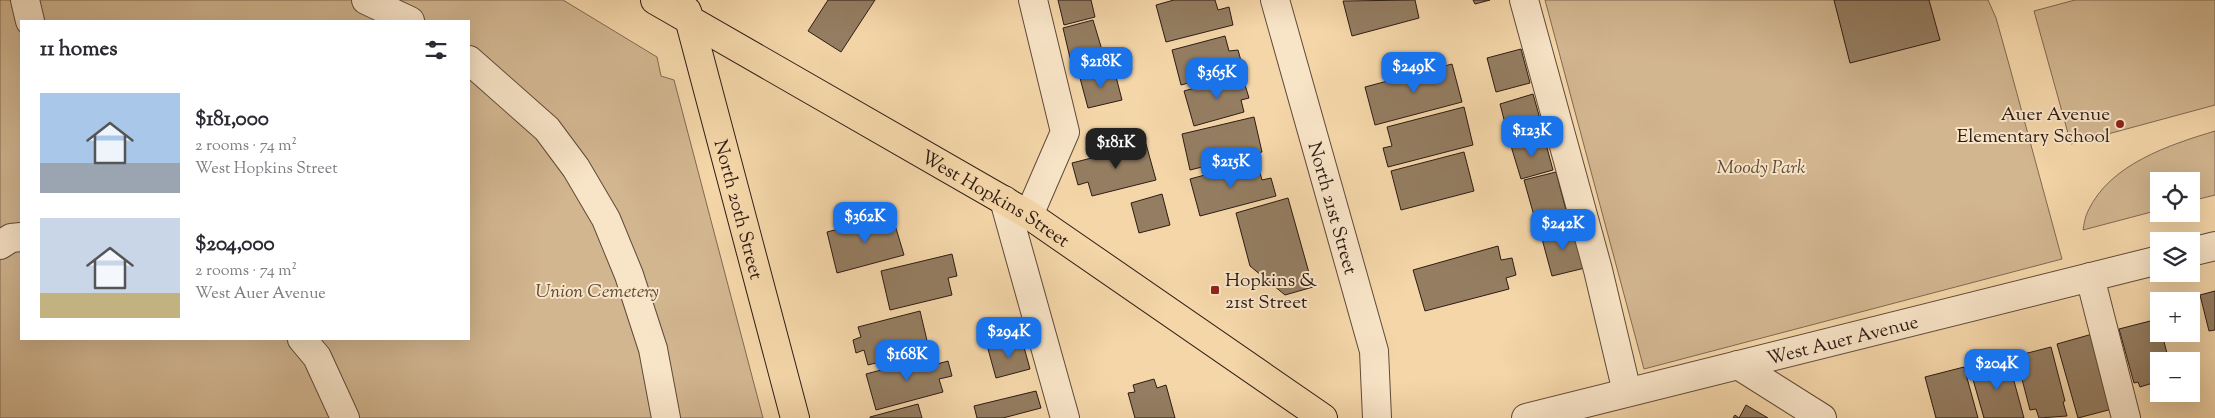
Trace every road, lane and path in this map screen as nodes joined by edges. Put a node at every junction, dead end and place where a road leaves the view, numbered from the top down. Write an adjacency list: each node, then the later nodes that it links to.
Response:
1 (25, 0): 8 (street)
2 (366, 0): 9 (street)
3 (655, 0): 7 (main road, West Hopkins Street)
4 (1033, 0): 12 (street)
5 (1275, 0): 27 (street, North 21st Street)
6 (1524, 0): 21 (street)
7 (687, 11): 11 (main road, West Hopkins Street); 24 (main road, North 20th Street)
8 (30, 20)
9 (408, 20)
10 (470, 61): 23 (street)
11 (1004, 200): 12 (main road, West Hopkins Street); 25 (street)
12 (1029, 215): 26 (main road, West Hopkins Street)
13 (20, 237): 14 (street)
14 (0, 244)
15 (2215, 246): 16 (street)
16 (2200, 250)
17 (2150, 262): 18 (street, West Auer Avenue)
18 (2090, 277): 20 (street, West Auer Avenue); 30 (street)
19 (303, 340): 22 (street)
20 (1738, 365): 21 (street, West Auer Avenue); 29 (street)
21 (1627, 392): 28 (street, West Auer Avenue)
22 (345, 418)
23 (666, 418)
24 (795, 418)
25 (1065, 418)
26 (1323, 418)
27 (1377, 418)
28 (1526, 418)
29 (1822, 418)
30 (2126, 418)

